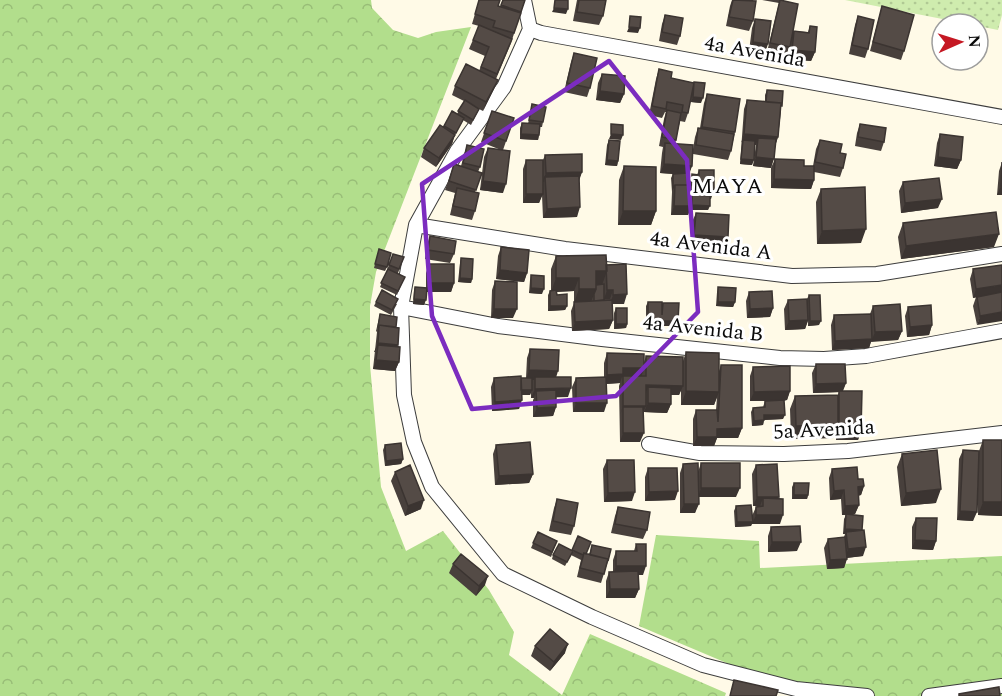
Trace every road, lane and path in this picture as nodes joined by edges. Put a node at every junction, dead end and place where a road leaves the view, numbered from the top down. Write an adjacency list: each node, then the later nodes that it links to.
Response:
1 (524, 0): 2 (street)
2 (530, 29): 3 (street, 4a Avenida); 4 (street)
3 (1002, 117)
4 (416, 225): 5 (street, 4a Avenida A); 6 (street)
5 (1002, 254)
6 (401, 307): 7 (street, 4a Avenida B); 11 (street)
7 (1002, 331)
8 (1002, 433): 9 (street, 5a Avenida)
9 (649, 444)
10 (1002, 686): 12 (street)
11 (867, 696)
12 (929, 696)

